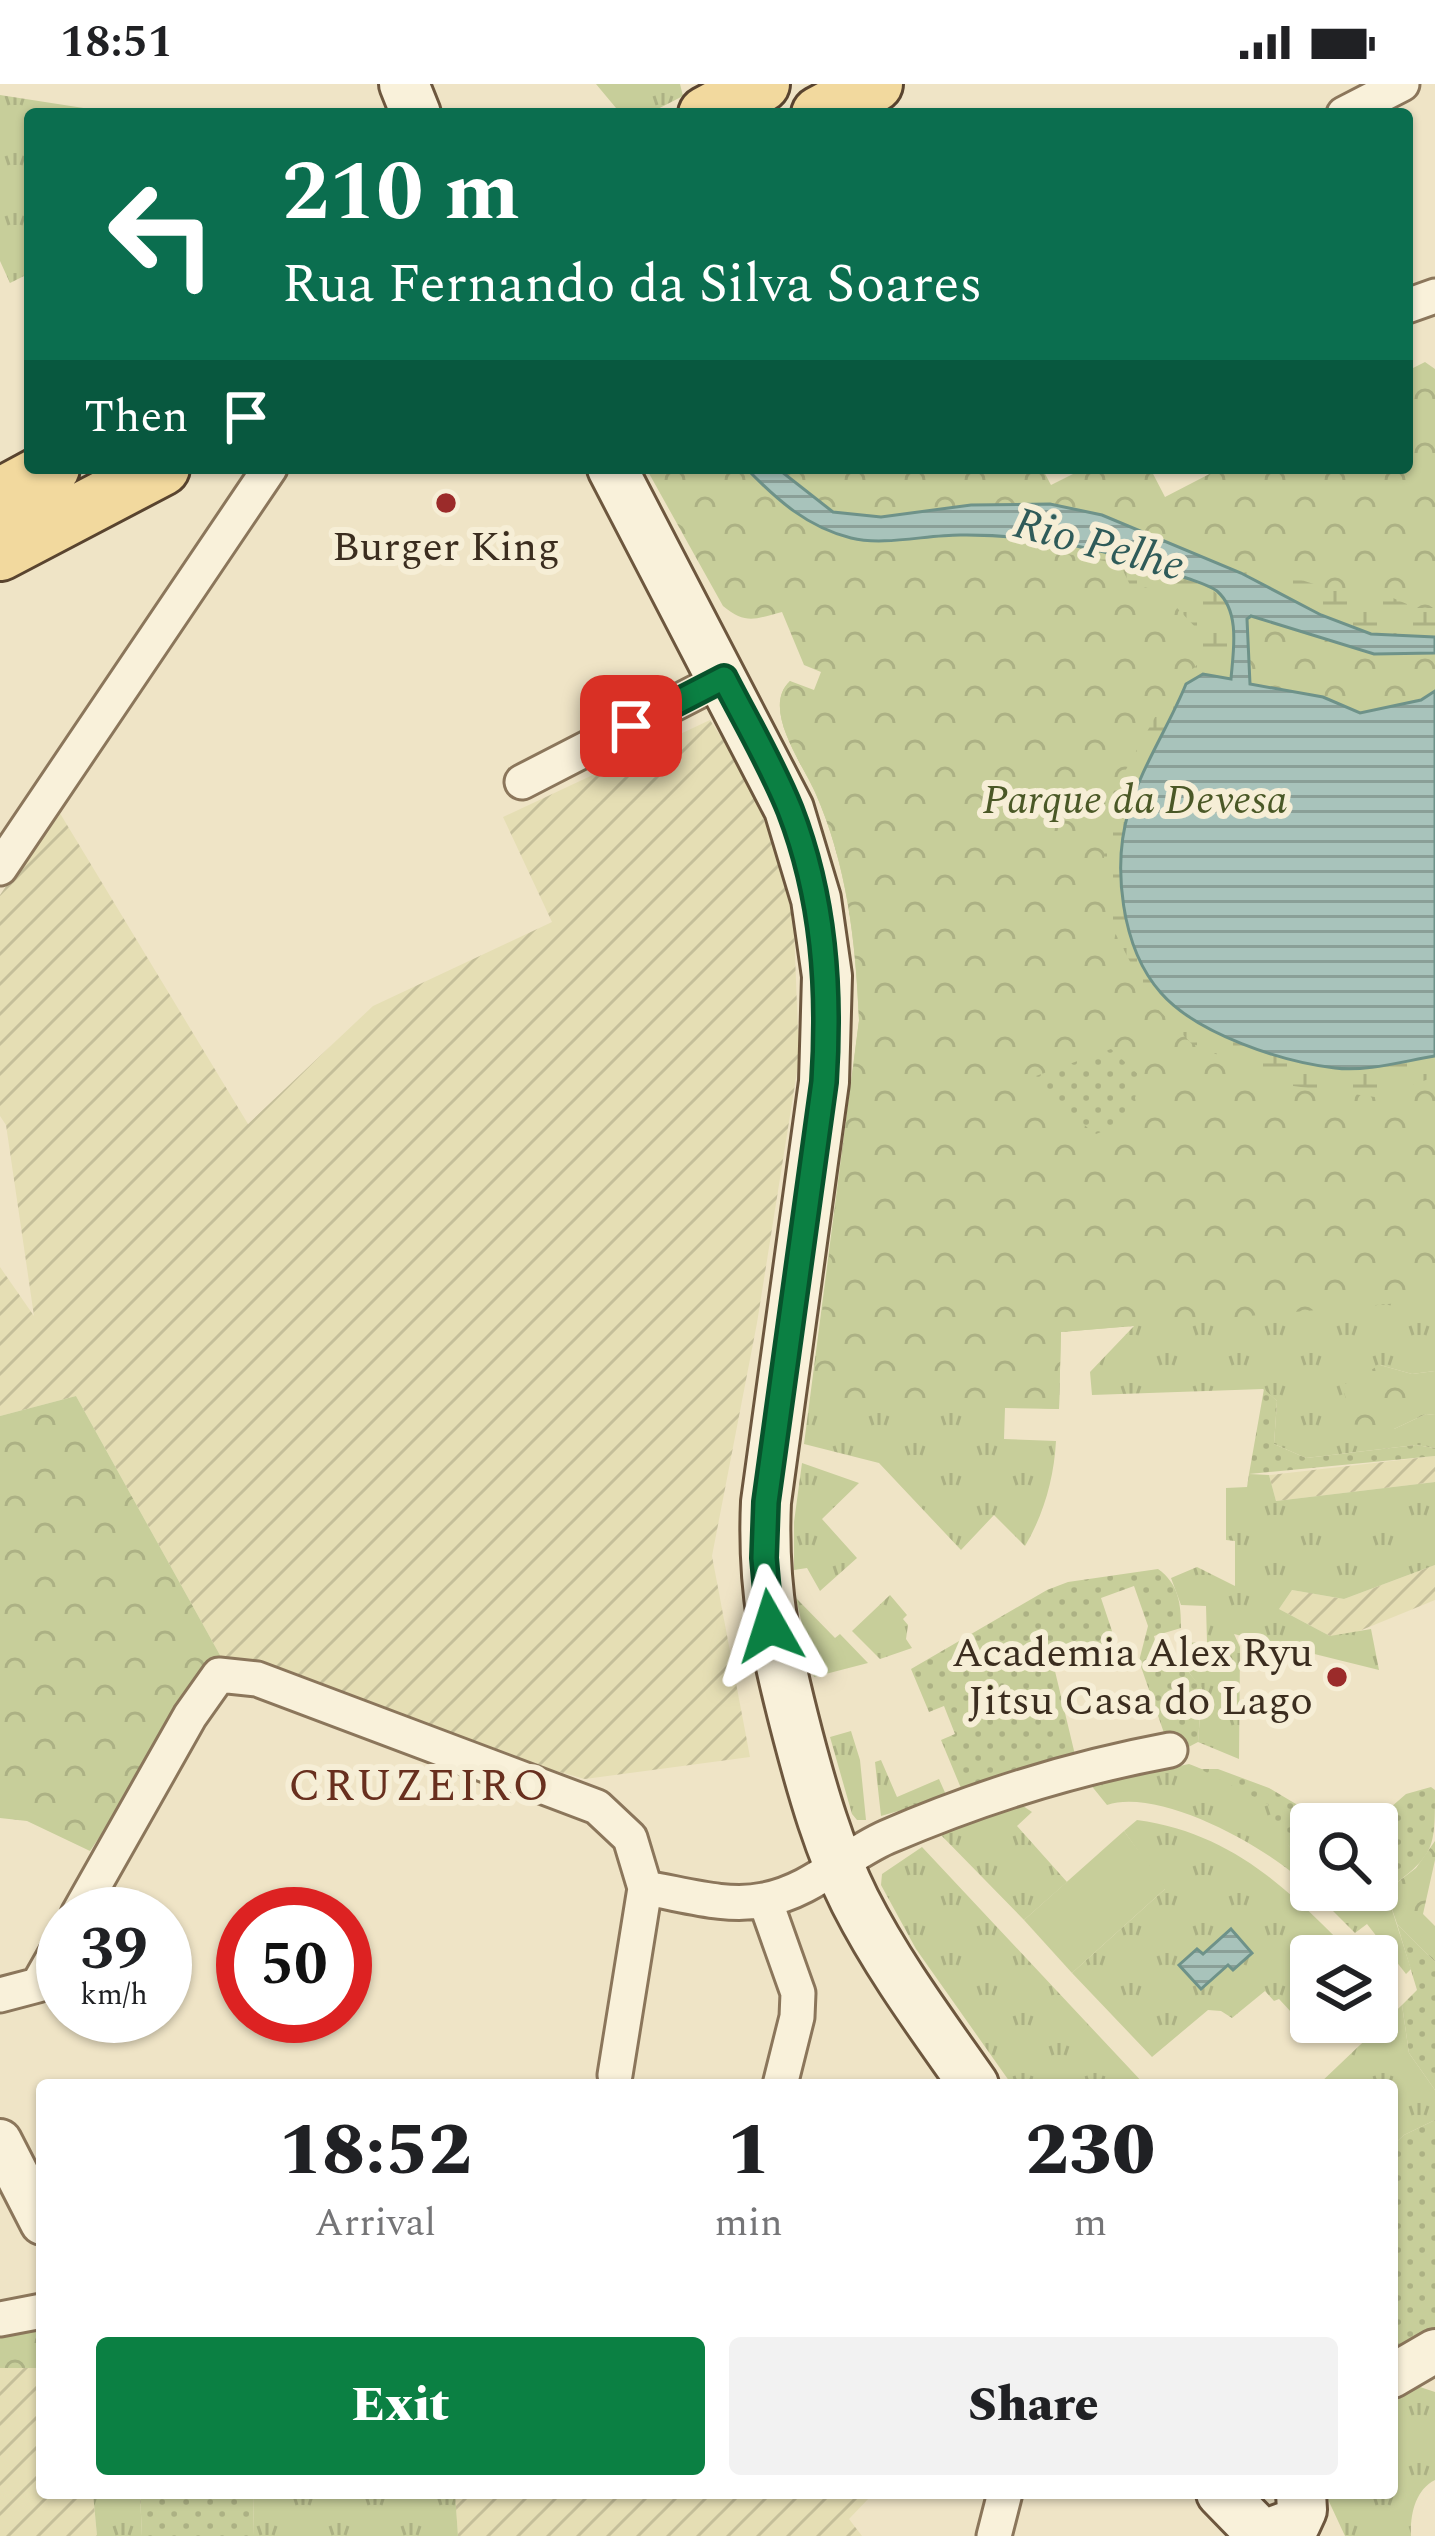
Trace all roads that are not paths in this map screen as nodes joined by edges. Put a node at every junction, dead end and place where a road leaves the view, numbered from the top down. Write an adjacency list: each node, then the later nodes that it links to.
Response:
1 (762, 84): 3 (main road)
2 (1402, 84): 4 (street)
3 (717, 108)
4 (1356, 108)
5 (41, 474): 9 (main road)
6 (151, 474): 10 (main road)
7 (267, 474): 13 (street)
8 (615, 474): 11 (main road)
9 (0, 496)
10 (0, 554)
11 (724, 678): 12 (street); 15 (main road)
12 (522, 782)
13 (0, 868)
14 (1170, 1750): 15 (street)
15 (838, 1864): 18 (street); 23 (main road)
16 (94, 1887): 17 (street)
17 (645, 1888): 18 (street); 21 (street)
18 (765, 1900): 22 (street)
19 (36, 1986): 20 (street)
20 (0, 1995)
21 (615, 2075)
22 (782, 2079)
23 (970, 2079)
24 (0, 2141): 25 (street)
25 (36, 2211)
26 (36, 2312): 27 (street)
27 (0, 2319)
28 (1435, 2351): 29 (street)
29 (1398, 2372)
30 (1003, 2499): 34 (street)
31 (1302, 2499): 33 (main road)
32 (1306, 2499): 35 (main road)
33 (1233, 2511)
34 (994, 2536)
35 (1334, 2536)

